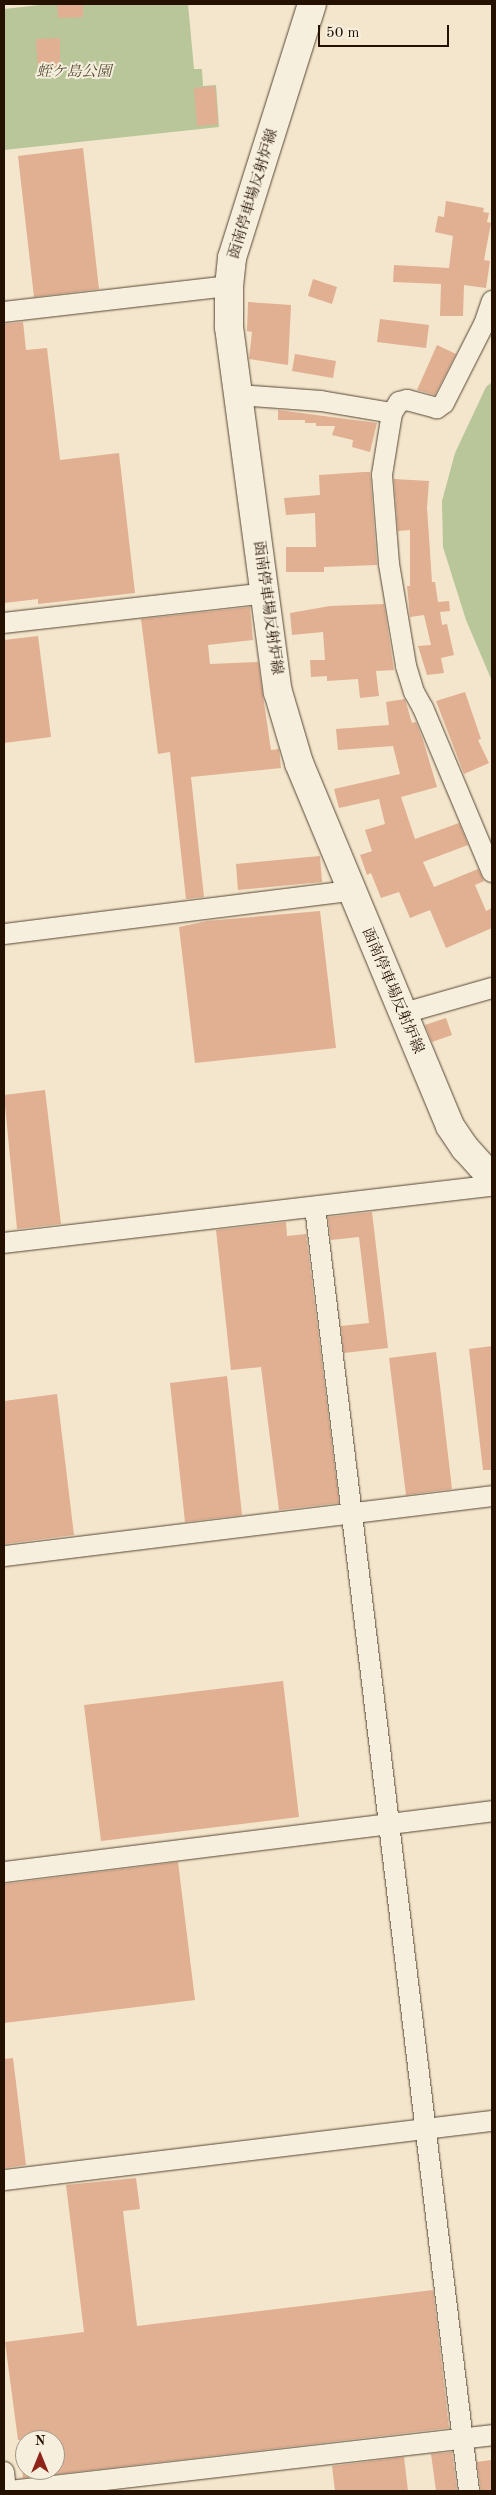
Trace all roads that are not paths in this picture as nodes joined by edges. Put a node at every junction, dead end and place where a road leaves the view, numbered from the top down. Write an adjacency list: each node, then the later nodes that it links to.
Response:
1 (312, 4): 2 (main road, 函南停車場反射炉線)
2 (228, 286): 4 (street); 5 (main road, 函南停車場反射炉線)
3 (492, 301): 6 (street)
4 (4, 312)
5 (238, 395): 6 (street); 7 (main road, 函南停車場反射炉線)
6 (392, 414): 9 (street)
7 (266, 593): 8 (street); 10 (main road, 函南停車場反射炉線)
8 (4, 623)
9 (492, 872)
10 (350, 891): 11 (street); 13 (main road, 函南停車場反射炉線)
11 (4, 934)
12 (492, 988): 13 (street)
13 (401, 1014): 14 (main road, 函南停車場反射炉線)
14 (492, 1178)
15 (492, 1186): 16 (street)
16 (315, 1207): 17 (street); 19 (street)
17 (4, 1244)
18 (492, 1496): 19 (street)
19 (350, 1513): 20 (street); 22 (street)
20 (4, 1556)
21 (492, 1811): 22 (street)
22 (390, 1824): 23 (street); 25 (street)
23 (4, 1872)
24 (492, 2121): 25 (street)
25 (426, 2129): 26 (street); 28 (street)
26 (4, 2180)
27 (492, 2435): 28 (street)
28 (462, 2438): 30 (street); 31 (street)
29 (4, 2472): 30 (street)
30 (8, 2491)
31 (469, 2491)

